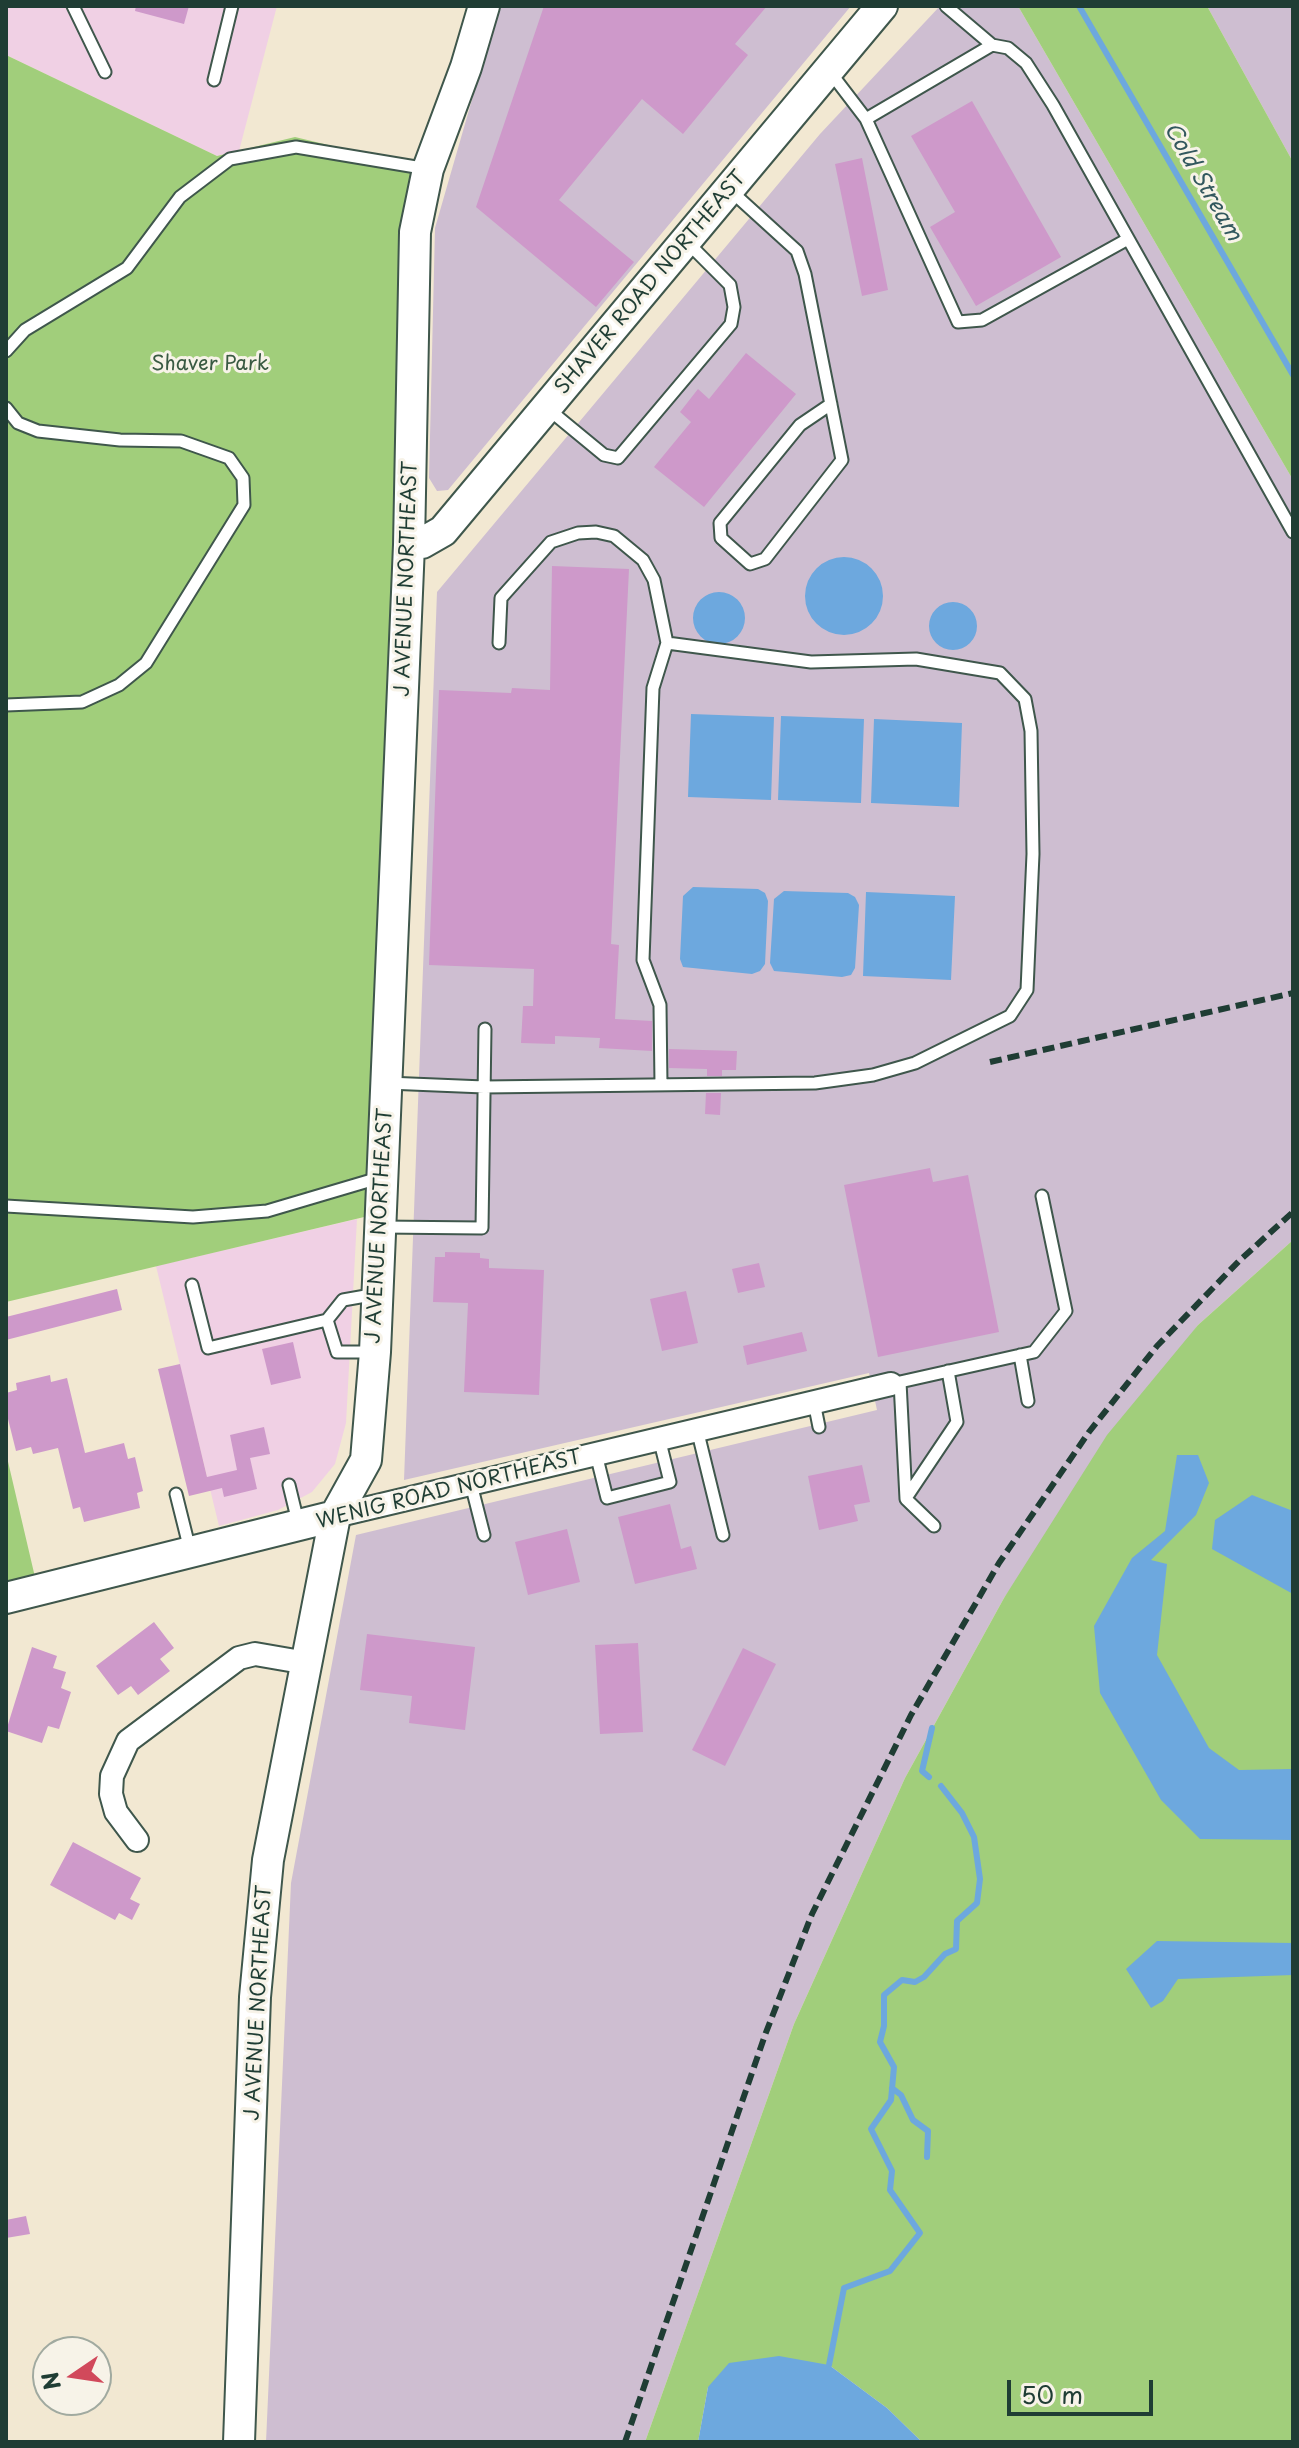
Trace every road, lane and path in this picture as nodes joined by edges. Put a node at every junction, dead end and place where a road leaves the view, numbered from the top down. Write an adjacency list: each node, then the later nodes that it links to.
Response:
1 (73, 6): 7 (lane)
2 (232, 6): 9 (lane)
3 (484, 6): 11 (street, J AVENUE NORTHEAST)
4 (882, 6): 8 (street, SHAVER ROAD NORTHEAST)
5 (946, 6): 6 (lane)
6 (992, 45): 10 (lane); 13 (lane)
7 (105, 72)
8 (825, 75): 10 (lane); 12 (street, SHAVER ROAD NORTHEAST)
9 (214, 80)
10 (866, 119): 13 (lane)
11 (428, 169): 15 (lane); 20 (street, J AVENUE NORTHEAST)
12 (731, 190): 14 (street, SHAVER ROAD NORTHEAST); 16 (lane)
13 (1128, 239): 19 (lane)
14 (687, 243): 17 (street, SHAVER ROAD NORTHEAST); 17 (lane)
15 (6, 351)
16 (831, 404): 16 (lane)
17 (546, 407): 20 (street, SHAVER ROAD NORTHEAST)
18 (6, 408): 23 (lane)
19 (1293, 532)
20 (409, 545): 25 (street, J AVENUE NORTHEAST)
21 (499, 643): 22 (lane)
22 (667, 643): 26 (lane); 26 (lane)
23 (6, 705)
24 (485, 1029): 27 (lane)
25 (387, 1083): 27 (lane); 28 (street, J AVENUE NORTHEAST)
26 (661, 1085): 27 (lane)
27 (484, 1087): 31 (lane)
28 (382, 1177): 30 (lane); 31 (street, J AVENUE NORTHEAST)
29 (1042, 1196): 36 (lane)
30 (6, 1206)
31 (380, 1227): 33 (street, J AVENUE NORTHEAST)
32 (192, 1285): 34 (lane)
33 (377, 1294): 34 (lane); 35 (street, J AVENUE NORTHEAST)
34 (327, 1320): 35 (lane)
35 (375, 1352): 49 (street, J AVENUE NORTHEAST)
36 (1020, 1355): 37 (lane); 39 (lane)
37 (948, 1371): 38 (lane); 48 (lane)
38 (896, 1383): 40 (street, WENIG ROAD NORTHEAST); 48 (lane)
39 (1028, 1401)
40 (814, 1402): 41 (lane); 42 (street, WENIG ROAD NORTHEAST)
41 (819, 1427)
42 (697, 1429): 43 (street, WENIG ROAD NORTHEAST); 53 (lane)
43 (659, 1438): 44 (street, WENIG ROAD NORTHEAST); 44 (lane)
44 (596, 1454): 45 (street, WENIG ROAD NORTHEAST)
45 (471, 1484): 49 (street, WENIG ROAD NORTHEAST); 52 (lane)
46 (289, 1485): 51 (lane)
47 (176, 1494): 54 (lane)
48 (906, 1499): 50 (lane)
49 (335, 1516): 51 (street, WENIG ROAD NORTHEAST); 56 (street, J AVENUE NORTHEAST)
50 (934, 1526)
51 (299, 1527): 54 (street, WENIG ROAD NORTHEAST)
52 (484, 1535)
53 (723, 1535)
54 (191, 1555): 55 (street, WENIG ROAD NORTHEAST)
55 (6, 1598)
56 (307, 1663): 57 (street); 58 (street, J AVENUE NORTHEAST)
57 (137, 1840)
58 (239, 2442)

